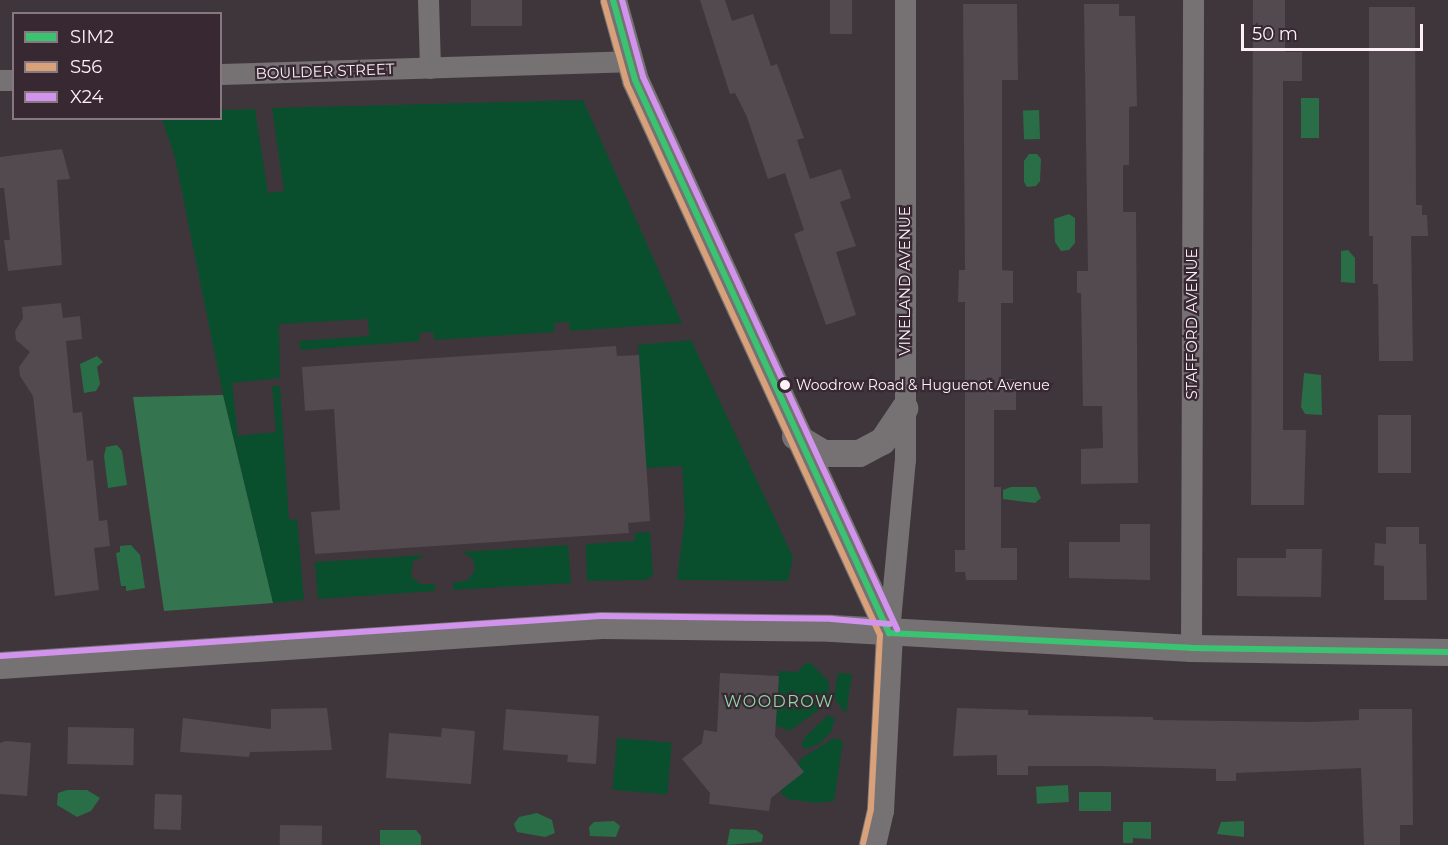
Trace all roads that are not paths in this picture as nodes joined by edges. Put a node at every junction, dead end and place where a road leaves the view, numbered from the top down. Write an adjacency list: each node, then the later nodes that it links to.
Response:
1 (428, 0): 6 (street)
2 (613, 0): 5 (street)
3 (905, 0): 8 (street, VINELAND AVENUE)
4 (1193, 0): 11 (street, STAFFORD AVENUE)
5 (628, 61): 6 (street, BOULDER STREET); 9 (street)
6 (430, 68): 7 (street, BOULDER STREET)
7 (222, 74)
8 (904, 408): 9 (street); 10 (street, VINELAND AVENUE)
9 (795, 436): 10 (street)
10 (889, 633): 11 (street); 13 (street); 14 (street)
11 (1191, 648): 12 (street)
12 (1448, 652)
13 (0, 665)
14 (872, 845)

